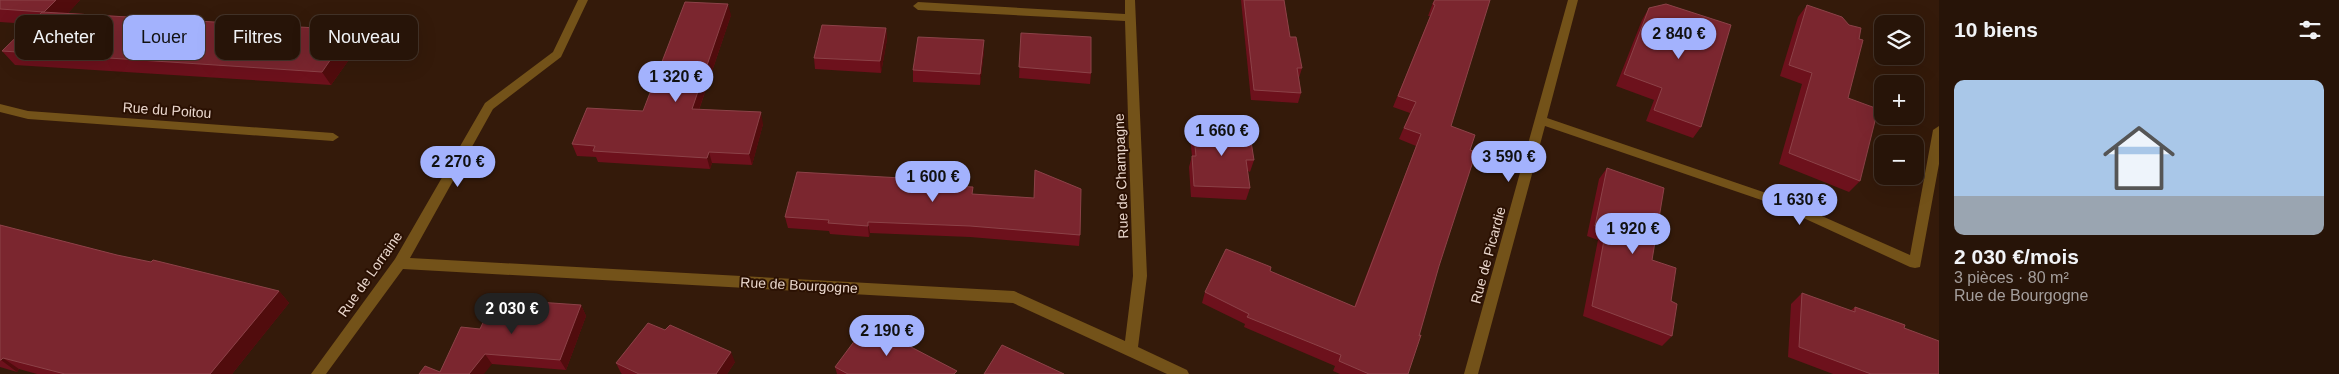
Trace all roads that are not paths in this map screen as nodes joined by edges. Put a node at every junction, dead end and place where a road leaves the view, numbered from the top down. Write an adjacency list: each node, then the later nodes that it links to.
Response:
1 (583, 0): 10 (street, Rue de Lorraine)
2 (1130, 0): 5 (street, Rue de Champagne)
3 (1573, 0): 7 (street, Rue de Picardie)
4 (918, 6): 5 (street)
5 (1131, 18): 11 (street, Rue de Champagne)
6 (0, 108): 9 (street, Rue du Poitou)
7 (1541, 120): 8 (street); 14 (street, Rue de Picardie)
8 (1939, 130)
9 (333, 137)
10 (400, 263): 11 (street, Rue de Bourgogne); 12 (street, Rue de Lorraine)
11 (1131, 351): 13 (street, Rue de Bourgogne)
12 (318, 374)
13 (1182, 374)
14 (1471, 374)

